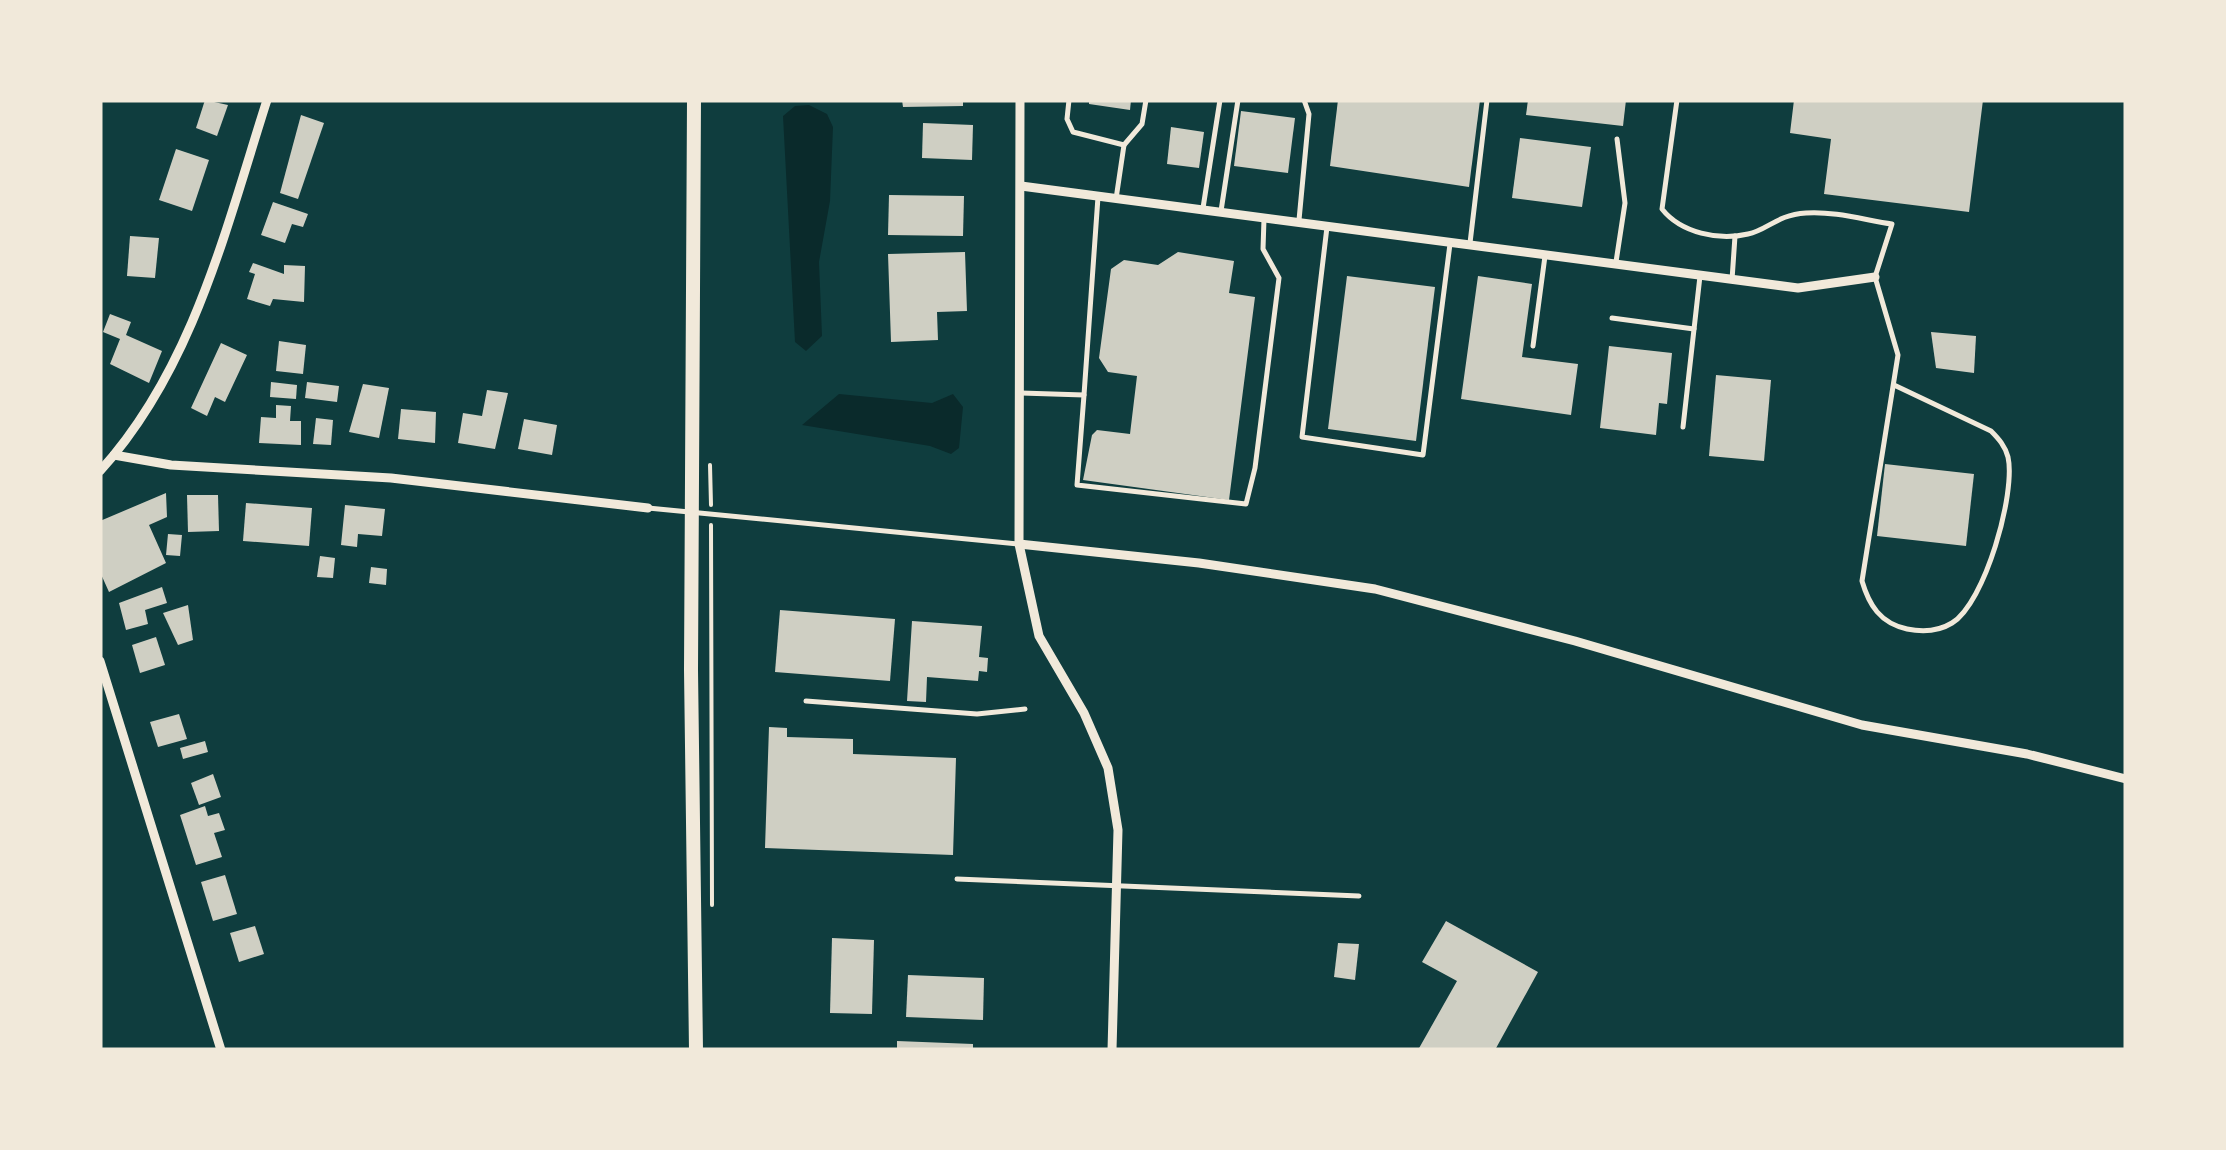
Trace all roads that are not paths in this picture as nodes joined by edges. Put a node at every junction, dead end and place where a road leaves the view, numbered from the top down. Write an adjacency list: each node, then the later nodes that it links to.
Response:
1 (267, 100): 36 (street)
2 (694, 100): 48 (main road)
3 (1020, 100): 13 (street)
4 (1069, 100): 12 (lane)
5 (1146, 100): 12 (lane)
6 (1220, 100): 16 (lane)
7 (1238, 100): 17 (lane)
8 (1304, 100): 19 (lane)
9 (1488, 100): 23 (lane)
10 (1678, 100): 21 (lane)
11 (1617, 139): 25 (lane)
12 (1124, 145): 15 (lane)
13 (1021, 186): 14 (street); 33 (street)
14 (1098, 196): 15 (street); 34 (lane)
15 (1116, 199): 16 (street)
16 (1203, 211): 17 (street)
17 (1220, 213): 18 (street)
18 (1264, 219): 19 (street); 34 (lane)
19 (1298, 224): 20 (street)
20 (1327, 227): 22 (street); 22 (lane)
21 (1735, 236): 27 (lane); 28 (lane)
22 (1450, 243): 23 (street)
23 (1470, 246): 24 (street)
24 (1545, 256): 25 (street); 31 (lane)
25 (1616, 265): 26 (street)
26 (1700, 276): 28 (street); 30 (lane)
27 (1875, 277): 28 (street); 32 (lane)
28 (1732, 280)
29 (1612, 318): 30 (lane)
30 (1694, 328): 35 (lane)
31 (1533, 346)
32 (1894, 385): 32 (lane)
33 (1018, 393): 34 (lane); 39 (street)
34 (1084, 395)
35 (1683, 427)
36 (114, 455): 37 (street); 38 (street)
37 (100, 470)
38 (648, 508): 39 (lane)
39 (1018, 544): 43 (street); 45 (street)
40 (100, 661): 47 (street)
41 (806, 701): 42 (lane)
42 (1025, 709)
43 (2126, 778)
44 (957, 879): 45 (lane)
45 (1116, 884): 46 (lane); 49 (street)
46 (1359, 896)
47 (221, 1050)
48 (696, 1050)
49 (1112, 1050)

